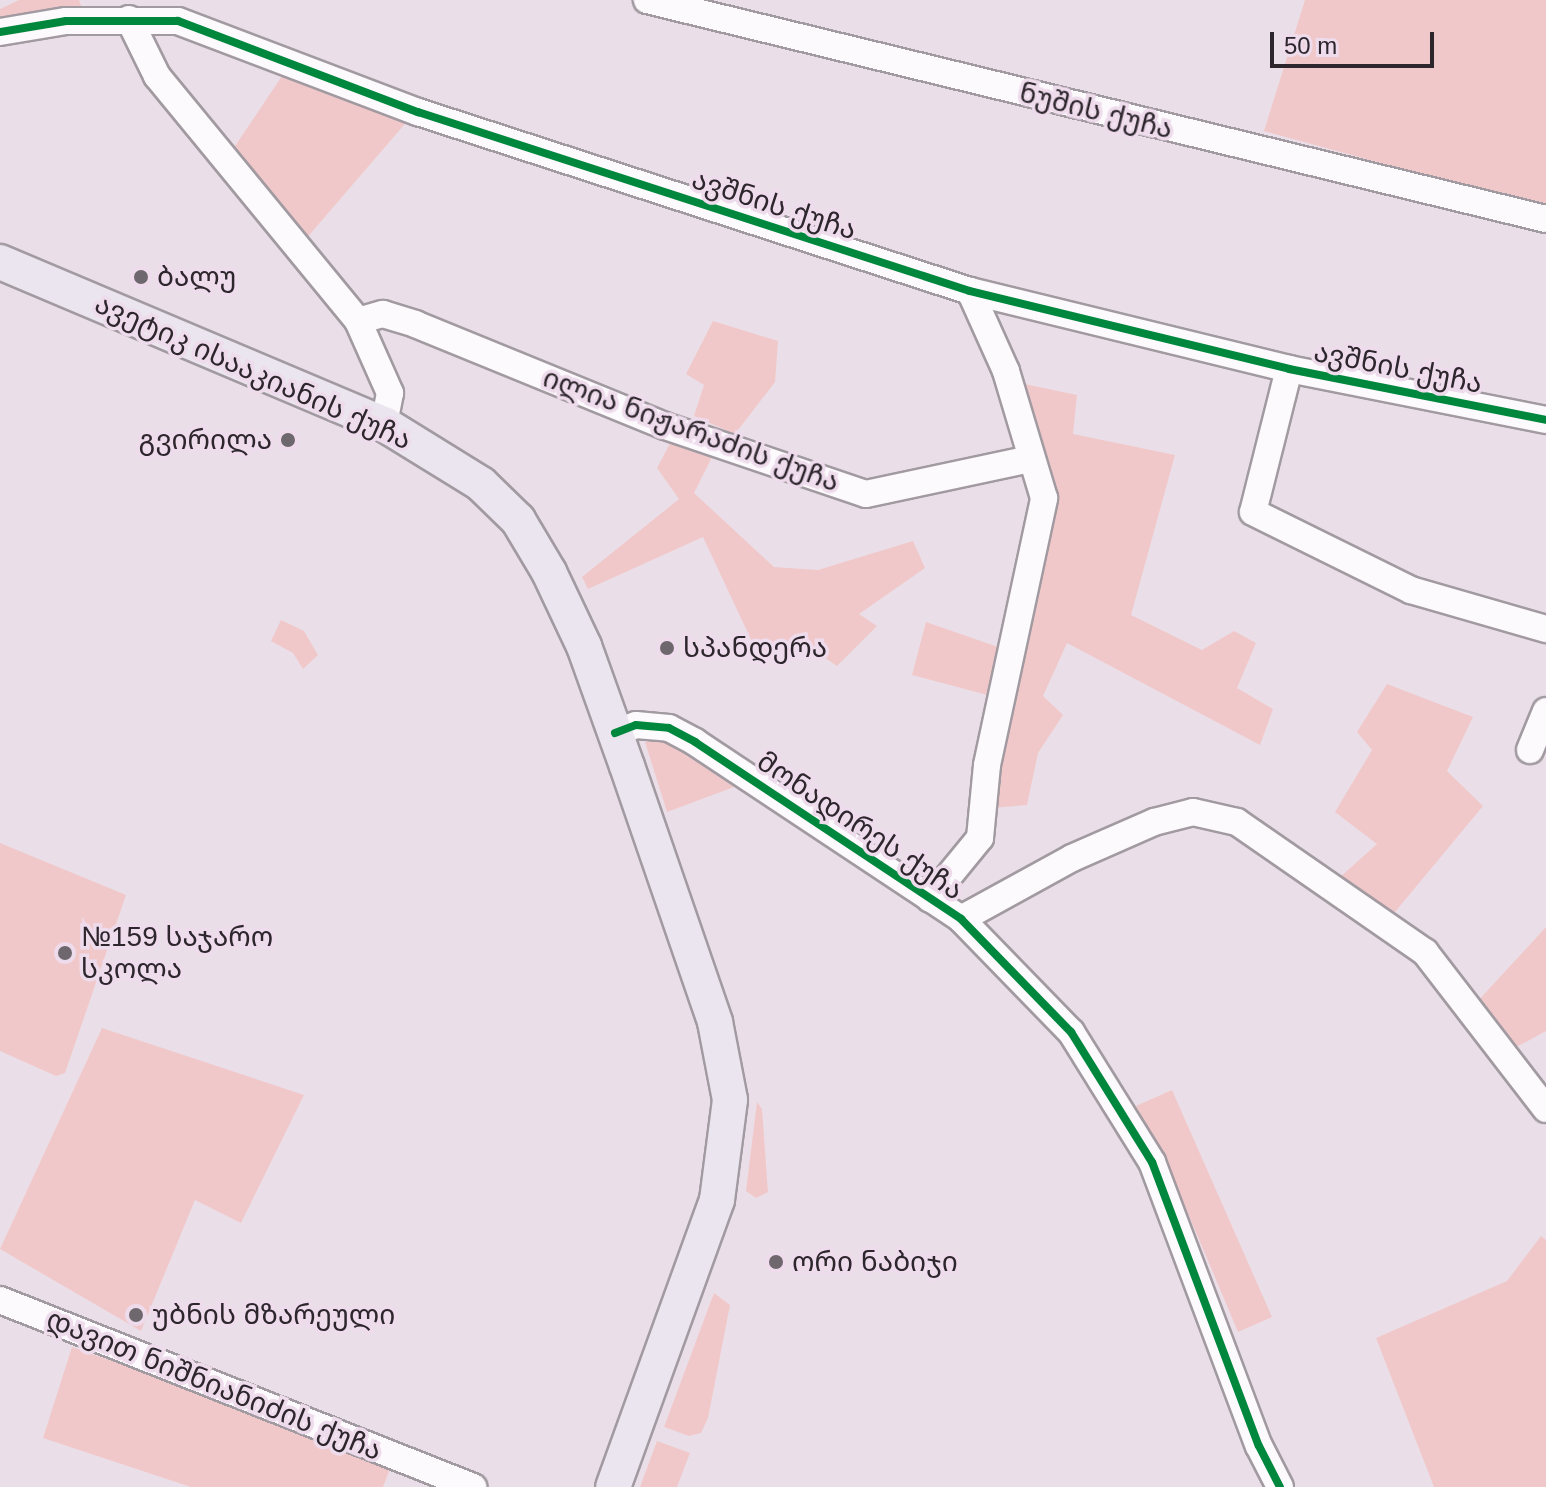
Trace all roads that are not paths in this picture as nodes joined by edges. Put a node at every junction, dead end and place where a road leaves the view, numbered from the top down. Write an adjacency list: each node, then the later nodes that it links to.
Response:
1 (647, 0): 4 (street, ნუშის ქუჩა)
2 (129, 19): 3 (street, ავშნის ქუჩა); 6 (street, ავშნის ქუჩა); 7 (street)
3 (0, 32)
4 (1546, 219)
5 (0, 262): 10 (main road, ავეტიკ ისააკიანის ქუჩა)
6 (970, 291): 8 (street, ავშნის ქუჩა); 11 (street)
7 (358, 321): 10 (street); 11 (street, ილია ნიჟარაძის ქუჩა)
8 (1289, 369): 9 (street, ავშნის ქუჩა); 12 (street)
9 (1546, 420)
10 (384, 424): 14 (main road, ავეტიკ ისააკიანის ქუჩა)
11 (1030, 459): 16 (street)
12 (1546, 629)
13 (1546, 711): 15 (street)
14 (615, 733): 16 (street, მონადირეს ქუჩა); 21 (main road, ავეტიკ ისააკიანის ქუჩა)
15 (1530, 750)
16 (930, 899): 17 (street, მონადირეს ქუჩა)
17 (961, 919): 18 (street); 22 (street, მონადირეს ქუჩა)
18 (1546, 1109)
19 (0, 1300): 20 (street, დავით ნიშნიანიძის ქუჩა)
20 (473, 1487)
21 (613, 1487)
22 (1280, 1487)

